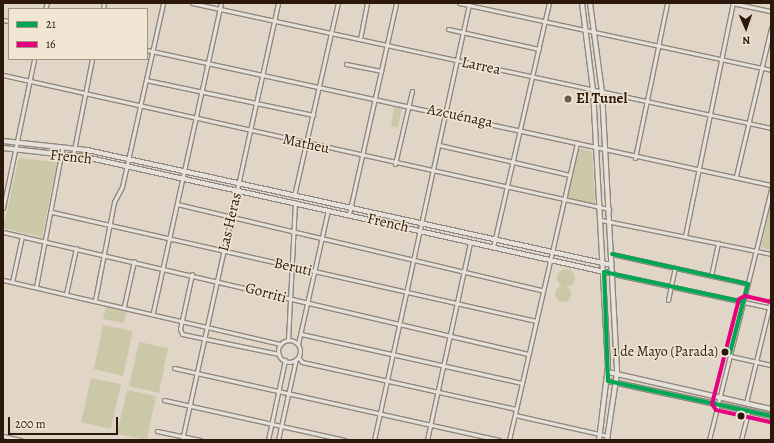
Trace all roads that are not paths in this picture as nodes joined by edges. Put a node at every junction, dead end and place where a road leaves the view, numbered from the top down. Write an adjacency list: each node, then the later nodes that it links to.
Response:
1 (163, 3): 29 (street)
2 (192, 3): 15 (street, Larrea)
3 (221, 3): 15 (street)
4 (278, 3): 17 (street, Las Heras)
5 (338, 3): 24 (street)
6 (367, 3): 25 (street)
7 (396, 3): 26 (street)
8 (459, 3): 14 (street)
9 (549, 3): 18 (street)
10 (582, 3): 21 (main road)
11 (590, 3): 23 (main road)
12 (667, 3): 27 (street)
13 (733, 3): 16 (street); 31 (street)
14 (469, 4): 18 (street); 22 (street)
15 (220, 9): 17 (street, Larrea); 35 (street)
16 (771, 11)
17 (274, 21): 24 (street, Larrea); 40 (street, Las Heras)
18 (545, 22): 21 (street); 30 (street)
19 (771, 28): 37 (street)
20 (448, 29): 22 (street)
21 (585, 30): 23 (street); 46 (main road)
22 (463, 32): 30 (street); 34 (street)
23 (594, 32): 27 (street); 49 (main road)
24 (331, 33): 25 (street, Larrea); 45 (street)
25 (360, 39): 26 (street, Larrea)
26 (387, 45): 34 (street, Larrea); 39 (street)
27 (658, 46): 31 (street); 52 (street)
28 (148, 50): 29 (street, Azcuénaga)
29 (152, 50): 35 (street, Azcuénaga); 44 (street)
30 (539, 50): 42 (street)
31 (720, 59): 37 (street); 57 (street)
32 (34, 60): 43 (street)
33 (92, 60): 50 (street)
34 (458, 60): 42 (street, Larrea); 56 (street)
35 (208, 62): 40 (street, Azcuénaga); 47 (street)
36 (346, 64): 39 (street)
37 (762, 68): 38 (street); 60 (street)
38 (771, 70)
39 (381, 71): 51 (street)
40 (263, 74): 45 (street, Azcuénaga); 53 (street, Las Heras)
41 (3, 75): 43 (street, Matheu)
42 (533, 77): 46 (street, Larrea); 62 (street)
43 (29, 80): 50 (street, Matheu); 65 (street)
44 (146, 80): 47 (street); 55 (street)
45 (319, 86): 51 (street, Azcuénaga); 58 (street)
46 (593, 90): 49 (street, Larrea); 69 (main road)
47 (202, 91): 53 (street); 59 (street)
48 (412, 91): 54 (street)
49 (602, 92): 52 (street, Larrea); 74 (main road)
50 (84, 93): 55 (street, Matheu); 72 (street)
51 (376, 98): 54 (street, Azcuénaga); 77 (street)
52 (647, 102): 57 (street, Larrea); 78 (street)
53 (257, 103): 58 (street); 63 (street, Las Heras)
54 (409, 105): 56 (street, Azcuénaga); 81 (street)
55 (140, 106): 59 (street, Matheu); 79 (street)
56 (447, 112): 62 (street, Azcuénaga); 68 (street)
57 (710, 114): 60 (street, Larrea); 83 (street)
58 (313, 115): 67 (street)
59 (195, 119): 63 (street, Matheu); 84 (street)
60 (748, 123): 61 (street, Larrea); 87 (street)
61 (771, 128)
62 (521, 130): 66 (street, Azcuénaga); 80 (street)
63 (250, 132): 67 (street, Matheu); 89 (street, Las Heras)
64 (3, 141): 65 (main road, French)
65 (15, 143): 71 (main road, French); 73 (street)
66 (577, 143): 69 (street, Azcuénaga); 86 (street)
67 (306, 144): 77 (street, Matheu); 94 (street)
68 (439, 146): 80 (street); 85 (street)
69 (597, 147): 74 (street, Azcuénaga); 102 (main road)
70 (3, 148): 73 (main road, French)
71 (62, 149): 72 (main road, French); 75 (street)
72 (73, 149): 76 (street); 79 (main road, French)
73 (15, 150): 75 (main road, French); 98 (street)
74 (606, 152): 78 (street, Azcuénaga); 100 (main road)
75 (62, 155): 76 (main road, French); 103 (street)
76 (73, 155): 82 (main road, French)
77 (362, 157): 81 (street, Matheu); 99 (street)
78 (635, 158): 83 (street, Azcuénaga)
79 (127, 159): 82 (street); 84 (main road, French)
80 (514, 162): 86 (street); 91 (street)
81 (395, 164): 85 (street, Matheu)
82 (126, 166): 88 (main road, French); 109 (street)
83 (700, 170): 87 (street, Azcuénaga); 114 (street)
84 (183, 172): 88 (street); 89 (main road, French)
85 (433, 172): 91 (street, Matheu); 108 (street)
86 (570, 175): 95 (street)
87 (736, 176): 90 (street, Azcuénaga)
88 (182, 178): 92 (main road, French); 97 (street)
89 (239, 184): 92 (street, Las Heras); 94 (main road, French)
90 (771, 185)
91 (508, 189): 95 (street, Matheu); 117 (street)
92 (238, 190): 96 (main road, French); 105 (street, Las Heras)
93 (771, 190): 124 (street)
94 (294, 196): 99 (main road, French)
95 (564, 201): 102 (street, Matheu); 125 (street)
96 (295, 202): 101 (main road, French); 112 (street)
97 (177, 204): 105 (street); 115 (street)
98 (3, 208)
99 (350, 209): 104 (street); 108 (main road, French)
100 (609, 209): 102 (street, Matheu); 107 (main road)
101 (328, 210): 104 (main road, French); 116 (street)
102 (601, 210): 106 (main road)
103 (52, 212): 109 (street, Beruti); 118 (street)
104 (349, 214): 110 (main road, French)
105 (231, 217): 112 (street); 123 (street, Las Heras)
106 (602, 220): 107 (street); 132 (main road)
107 (610, 220): 114 (street); 127 (main road)
108 (422, 224): 110 (street); 117 (main road, French)
109 (110, 225): 115 (street, Beruti); 126 (street)
110 (421, 230): 119 (main road, French); 131 (street)
111 (3, 232): 113 (street, Gorriti)
112 (293, 233): 116 (street); 135 (street)
113 (22, 236): 118 (street, Gorriti); 145 (street)
114 (685, 236): 120 (street)
115 (170, 238): 123 (street, Beruti); 134 (street)
116 (321, 240): 131 (street); 137 (street)
117 (495, 241): 121 (street); 125 (main road, French)
118 (45, 242): 122 (street, Gorriti); 148 (street)
119 (470, 242): 121 (main road, French); 139 (street)
120 (718, 243): 124 (street); 142 (street)
121 (493, 247): 130 (main road, French)
122 (76, 248): 126 (street, Gorriti); 151 (street)
123 (224, 250): 135 (street, Beruti); 144 (street, Las Heras)
124 (756, 251): 128 (street); 146 (street)
125 (551, 253): 130 (street); 132 (main road, French)
126 (105, 254): 129 (street, Gorriti); 153 (street)
127 (612, 254): 133 (main road); 136 (street)
128 (771, 254)
129 (134, 260): 134 (street, Gorriti); 159 (street)
130 (550, 260): 138 (main road, French); 149 (street)
131 (414, 262): 139 (street); 150 (street)
132 (604, 265): 133 (main road, French); 138 (main road)
133 (612, 265): 141 (main road)
134 (163, 267): 140 (street, Gorriti); 161 (street)
135 (292, 267): 137 (street, Beruti); 152 (street)
136 (675, 268): 142 (street); 147 (street)
137 (314, 272): 150 (street, Beruti); 158 (street)
138 (604, 272): 141 (main road, French); 182 (main road)
139 (463, 273): 149 (street); 157 (street)
140 (192, 274): 144 (street, Gorriti); 162 (street)
141 (613, 274): 147 (street, French); 184 (main road)
142 (711, 276): 146 (street)
143 (3, 280): 145 (street)
144 (217, 280): 152 (street, Gorriti); 164 (street, Las Heras)
145 (12, 282): 148 (street)
146 (748, 284): 156 (street)
147 (671, 286): 154 (street); 156 (street, French)
148 (36, 287): 151 (street)
149 (542, 290): 163 (street)
150 (406, 293): 157 (street, Beruti); 165 (street)
151 (66, 294): 153 (street)
152 (290, 299): 158 (street, Gorriti); 169 (street)
153 (96, 300): 159 (street)
154 (668, 300)
155 (771, 300): 160 (street)
156 (744, 302): 160 (street, French); 175 (street)
157 (456, 303): 163 (street, Beruti); 167 (street)
158 (307, 304): 165 (street, Gorriti); 166 (street)
159 (124, 306): 161 (street)
160 (770, 308): 178 (street)
161 (153, 312): 162 (street)
162 (182, 319): 164 (street); 168 (street)
163 (535, 321): 174 (street)
164 (207, 324): 168 (street, Las Heras); 170 (street)
165 (399, 325): 167 (street, Gorriti); 173 (street)
166 (301, 334): 171 (street); 173 (street)
167 (450, 336): 174 (street, Gorriti); 179 (street)
168 (204, 339): 172 (street); 183 (street, Las Heras)
169 (288, 340): 170 (street); 171 (street)
170 (281, 344): 172 (street)
171 (298, 344): 176 (street)
172 (279, 354): 177 (street)
173 (392, 354): 179 (street); 185 (street)
174 (528, 354): 188 (street)
175 (730, 356): 178 (street); 192 (street)
176 (297, 358): 177 (street); 185 (street); 191 (street)
177 (285, 360): 189 (street)
178 (756, 361): 180 (street); 194 (street)
179 (442, 365): 188 (street); 190 (street)
180 (771, 365)
181 (174, 368): 183 (street)
182 (608, 372): 184 (main road); 186 (main road)
183 (196, 373): 189 (street); 196 (street, Las Heras)
184 (617, 373): 187 (main road); 192 (main road)
185 (387, 380): 190 (street); 200 (street)
186 (608, 381): 187 (main road); 207 (main road)
187 (617, 381): 195 (main road); 210 (main road)
188 (522, 383): 197 (street)
189 (279, 391): 191 (street); 203 (street)
190 (438, 392): 197 (street); 204 (street)
191 (289, 393): 200 (street); 205 (street)
192 (720, 397): 194 (main road); 195 (street)
193 (164, 400): 196 (street)
194 (746, 403): 198 (main road)
195 (718, 404): 199 (main road); 221 (street)
196 (189, 406): 203 (street); 209 (street, Las Heras)
197 (516, 409): 201 (street)
198 (771, 409)
199 (748, 411): 202 (main road); 222 (street)
200 (380, 413): 204 (street); 216 (street)
201 (515, 415): 207 (street); 219 (street)
202 (771, 416)
203 (271, 424): 205 (street); 213 (street)
204 (430, 425): 217 (street); 218 (street)
205 (281, 426): 214 (street); 215 (street)
206 (157, 431): 209 (street)
207 (600, 434): 210 (street); 220 (main road)
208 (3, 436): 211 (street)
209 (182, 438): 212 (street)
210 (608, 438)
211 (19, 440)
212 (200, 440)
213 (268, 440)
214 (278, 440)
215 (345, 440)
216 (374, 440)
217 (427, 440)
218 (499, 440)
219 (509, 440)
220 (599, 440)
221 (709, 440)
222 (741, 440)

